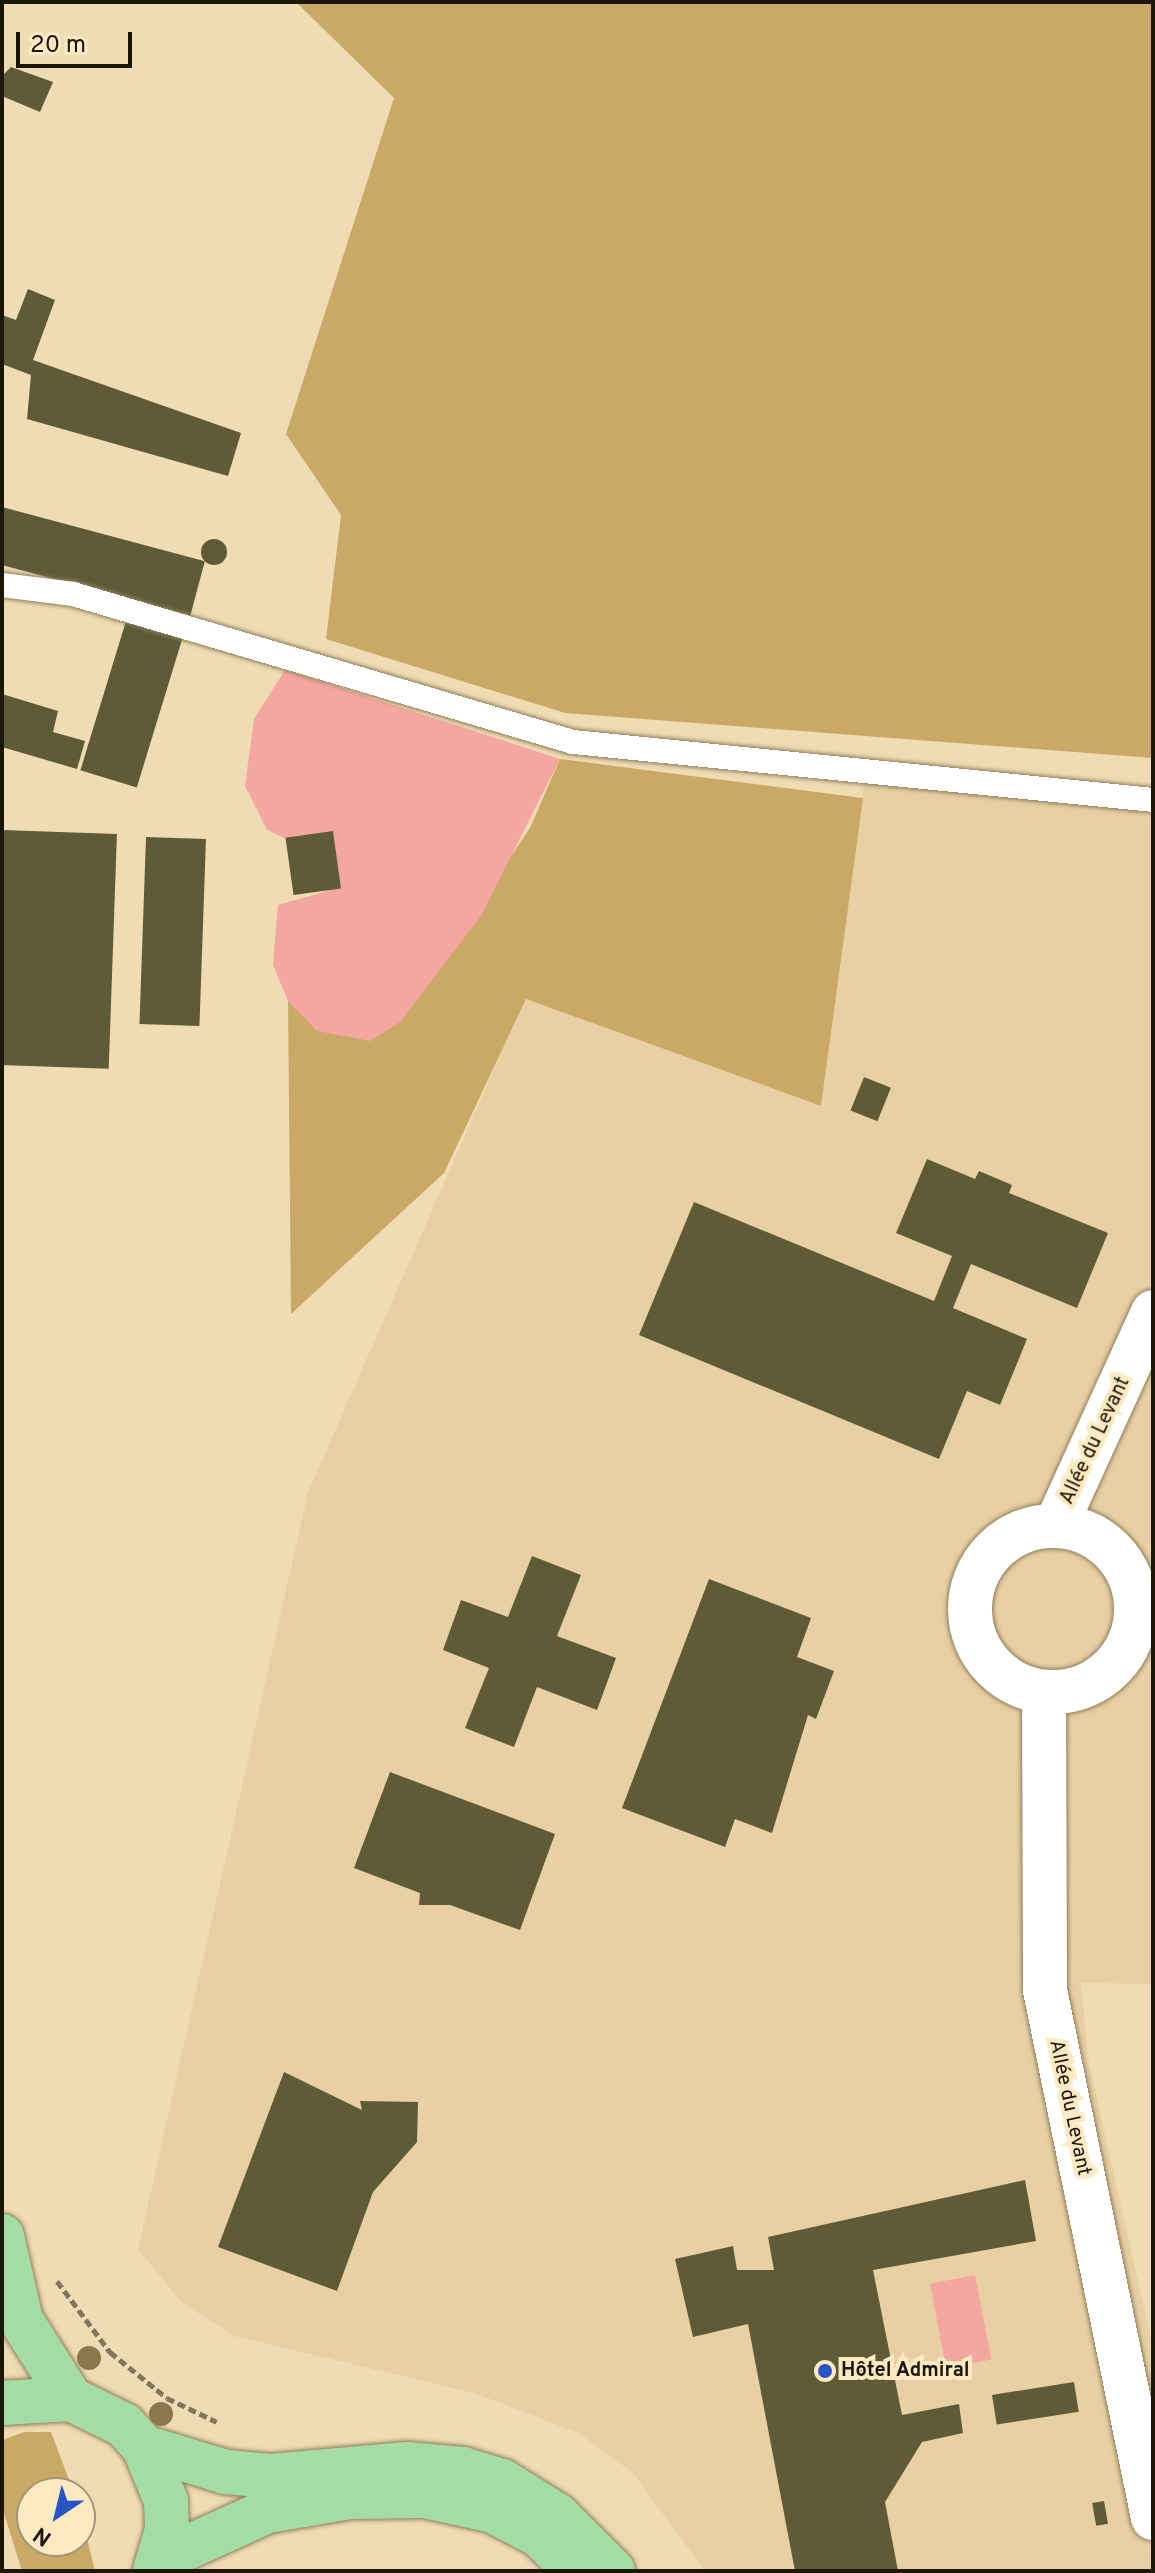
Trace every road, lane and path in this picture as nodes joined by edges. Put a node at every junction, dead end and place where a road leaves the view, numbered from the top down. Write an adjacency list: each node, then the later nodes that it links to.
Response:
1 (2, 585): 2 (lane)
2 (1153, 800)
3 (1153, 1312): 4 (street, Allée du Levant)
4 (1056, 1525): 5 (street); 5 (street)
5 (1044, 1693): 11 (street, Allée du Levant)
6 (6, 2254): 7 (main road); 9 (path)
7 (71, 2399): 8 (main road); 10 (main road)
8 (2, 2403)
9 (234, 2428)
10 (144, 2447): 12 (main road); 14 (main road)
11 (1153, 2518)
12 (159, 2565): 13 (main road)
13 (576, 2571)
14 (613, 2571)

